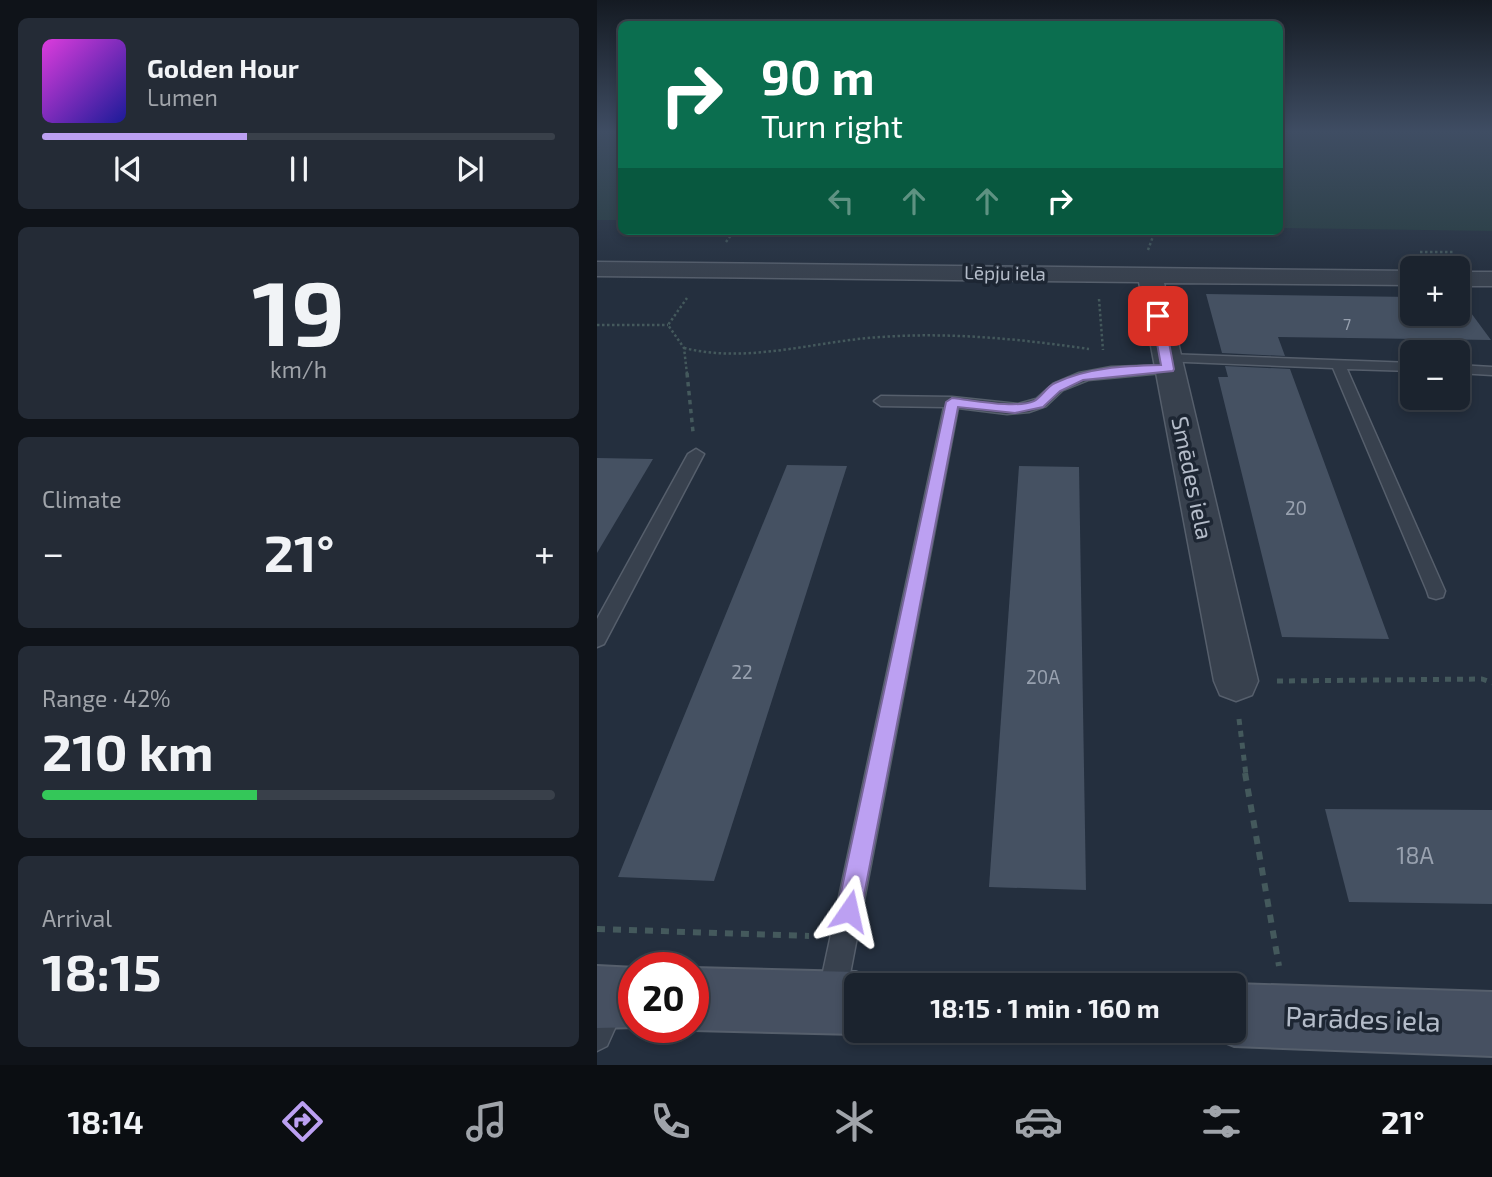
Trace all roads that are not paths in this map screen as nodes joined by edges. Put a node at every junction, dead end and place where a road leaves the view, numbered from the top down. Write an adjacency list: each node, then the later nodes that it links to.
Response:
1 (597, 269): 2 (street, Lēpju iela)
2 (1150, 274): 3 (street, Lēpju iela); 6 (street, Smēdes iela)
3 (1400, 278)
4 (1470, 279): 5 (street)
5 (1492, 279)
6 (1167, 363): 7 (lane); 12 (lane); 16 (street, Smēdes iela)
7 (1338, 363): 8 (lane); 14 (lane)
8 (1400, 366)
9 (1470, 370): 10 (lane)
10 (1492, 371)
11 (881, 401): 12 (lane)
12 (952, 402): 18 (lane)
13 (696, 454): 15 (lane)
14 (1436, 591)
15 (597, 638)
16 (1236, 681)
17 (709, 999): 18 (street)
18 (843, 1002)
19 (1261, 1015): 20 (street, Parādes iela)
20 (1492, 1024)

